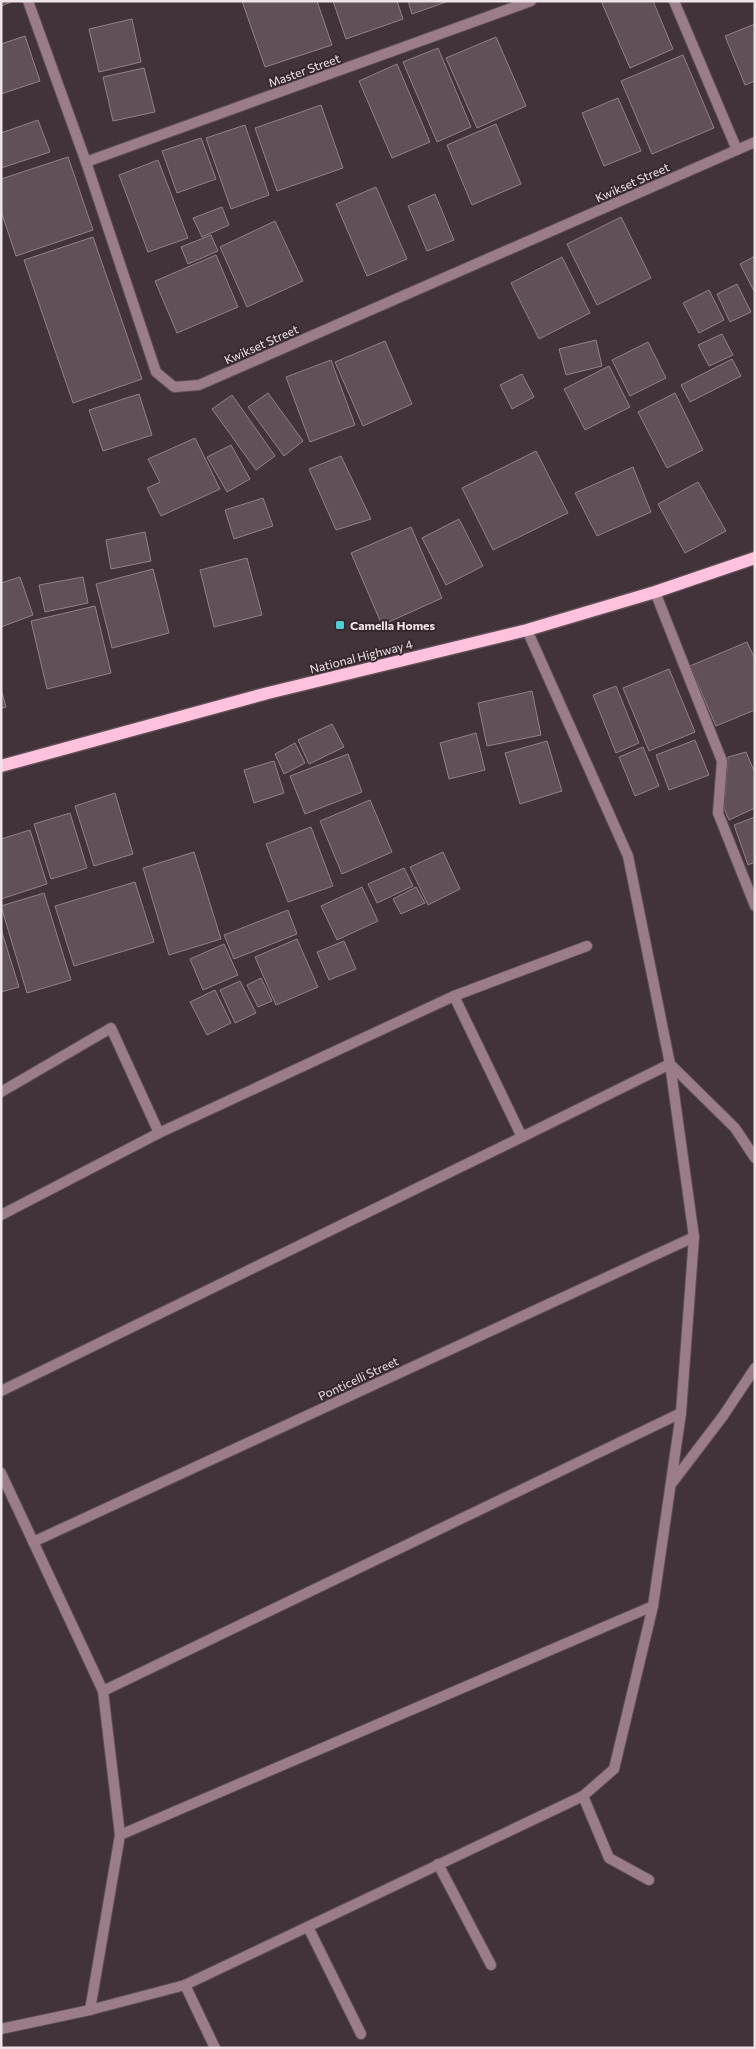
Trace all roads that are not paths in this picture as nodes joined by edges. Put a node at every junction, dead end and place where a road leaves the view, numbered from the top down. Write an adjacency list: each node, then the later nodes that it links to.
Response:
1 (28, 1): 6 (street, Kwikset Street)
2 (531, 1): 6 (street, Master Street)
3 (674, 1): 5 (street)
4 (755, 142): 5 (street, Kwikset Street)
5 (737, 150): 6 (street, Kwikset Street)
6 (86, 162)
7 (755, 558): 8 (main road, National Highway 4)
8 (655, 592): 9 (main road, National Highway 4); 11 (street)
9 (527, 630): 10 (main road, National Highway 4); 14 (street)
10 (1, 766)
11 (755, 906)
12 (588, 946): 13 (street)
13 (454, 996): 16 (street); 17 (street)
14 (670, 1064): 17 (street); 18 (street); 20 (street)
15 (1, 1092): 16 (street)
16 (159, 1133): 19 (street)
17 (522, 1137): 22 (street)
18 (755, 1158)
19 (1, 1215)
20 (694, 1237): 23 (street); 26 (street, Ponticelli Street)
21 (755, 1368): 25 (street)
22 (1, 1391)
23 (681, 1414): 25 (street); 28 (street)
24 (1, 1473): 26 (street)
25 (671, 1485): 27 (street)
26 (33, 1542): 28 (street)
27 (653, 1606): 29 (street); 30 (street)
28 (103, 1691): 30 (street)
29 (583, 1796): 31 (street); 32 (street)
30 (120, 1835): 36 (street)
31 (438, 1864): 33 (street); 34 (street)
32 (649, 1880)
33 (308, 1927): 35 (street); 38 (street)
34 (491, 1965)
35 (185, 1985): 36 (street); 39 (street)
36 (90, 2010): 37 (street)
37 (1, 2029)
38 (361, 2034)
39 (215, 2048)

